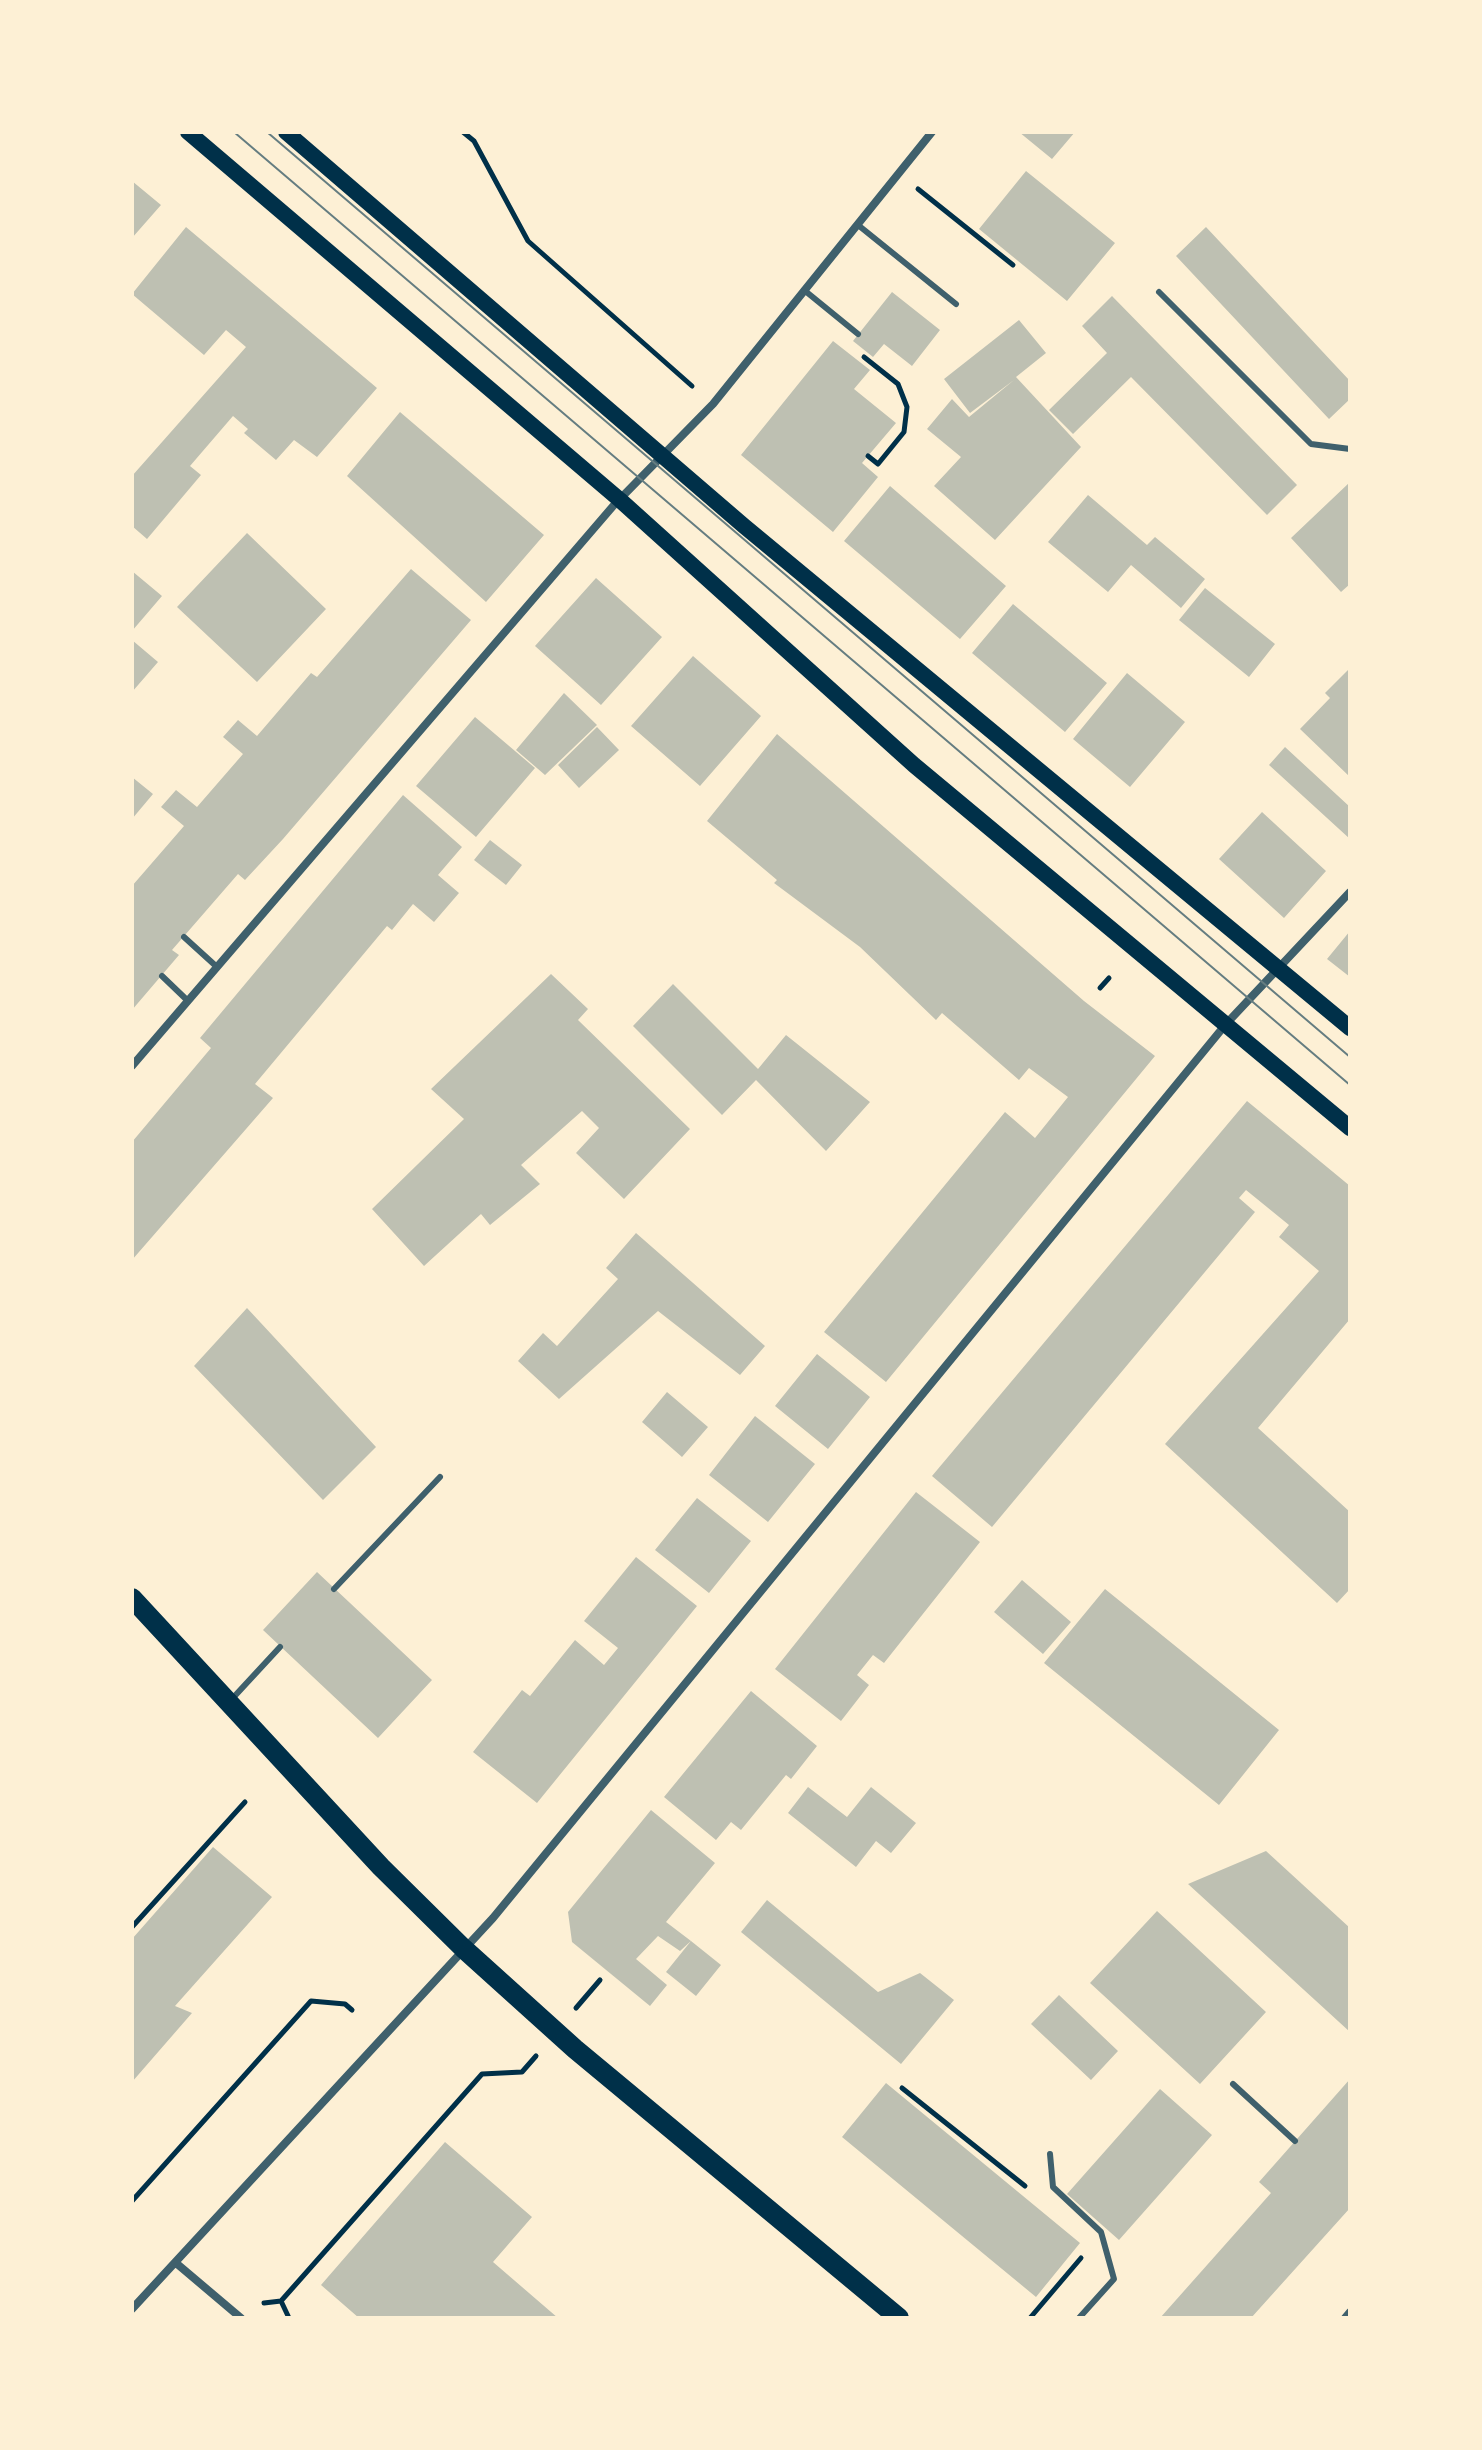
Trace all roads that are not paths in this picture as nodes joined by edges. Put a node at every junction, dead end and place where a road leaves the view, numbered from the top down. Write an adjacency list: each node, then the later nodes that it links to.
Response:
1 (188, 132): 11 (main road)
2 (286, 132): 10 (main road)
3 (932, 132): 4 (street)
4 (858, 225): 5 (street); 7 (lane)
5 (804, 290): 8 (lane); 10 (street)
6 (1159, 292): 9 (lane)
7 (956, 304)
8 (858, 334)
9 (1350, 449)
10 (664, 457): 11 (street); 14 (main road)
11 (620, 500): 15 (street); 18 (main road)
12 (1350, 892): 14 (street)
13 (184, 937): 15 (lane)
14 (1278, 966): 18 (street); 19 (main road)
15 (217, 967): 17 (street)
16 (162, 976): 17 (lane)
17 (188, 1001): 20 (street)
18 (1226, 1024): 21 (main road); 27 (street)
19 (1350, 1028)
20 (132, 1066)
21 (1350, 1128)
22 (440, 1477): 23 (lane)
23 (334, 1589)
24 (132, 1598): 26 (main road)
25 (280, 1647): 26 (lane)
26 (229, 1702): 27 (main road)
27 (463, 1948): 31 (street); 35 (main road)
28 (1233, 2084): 29 (lane)
29 (1295, 2141)
30 (1050, 2154): 36 (lane)
31 (176, 2263): 32 (street); 34 (street)
32 (132, 2309)
33 (1350, 2312): 37 (street)
34 (241, 2318)
35 (899, 2318)
36 (1079, 2318)
37 (1345, 2318)

